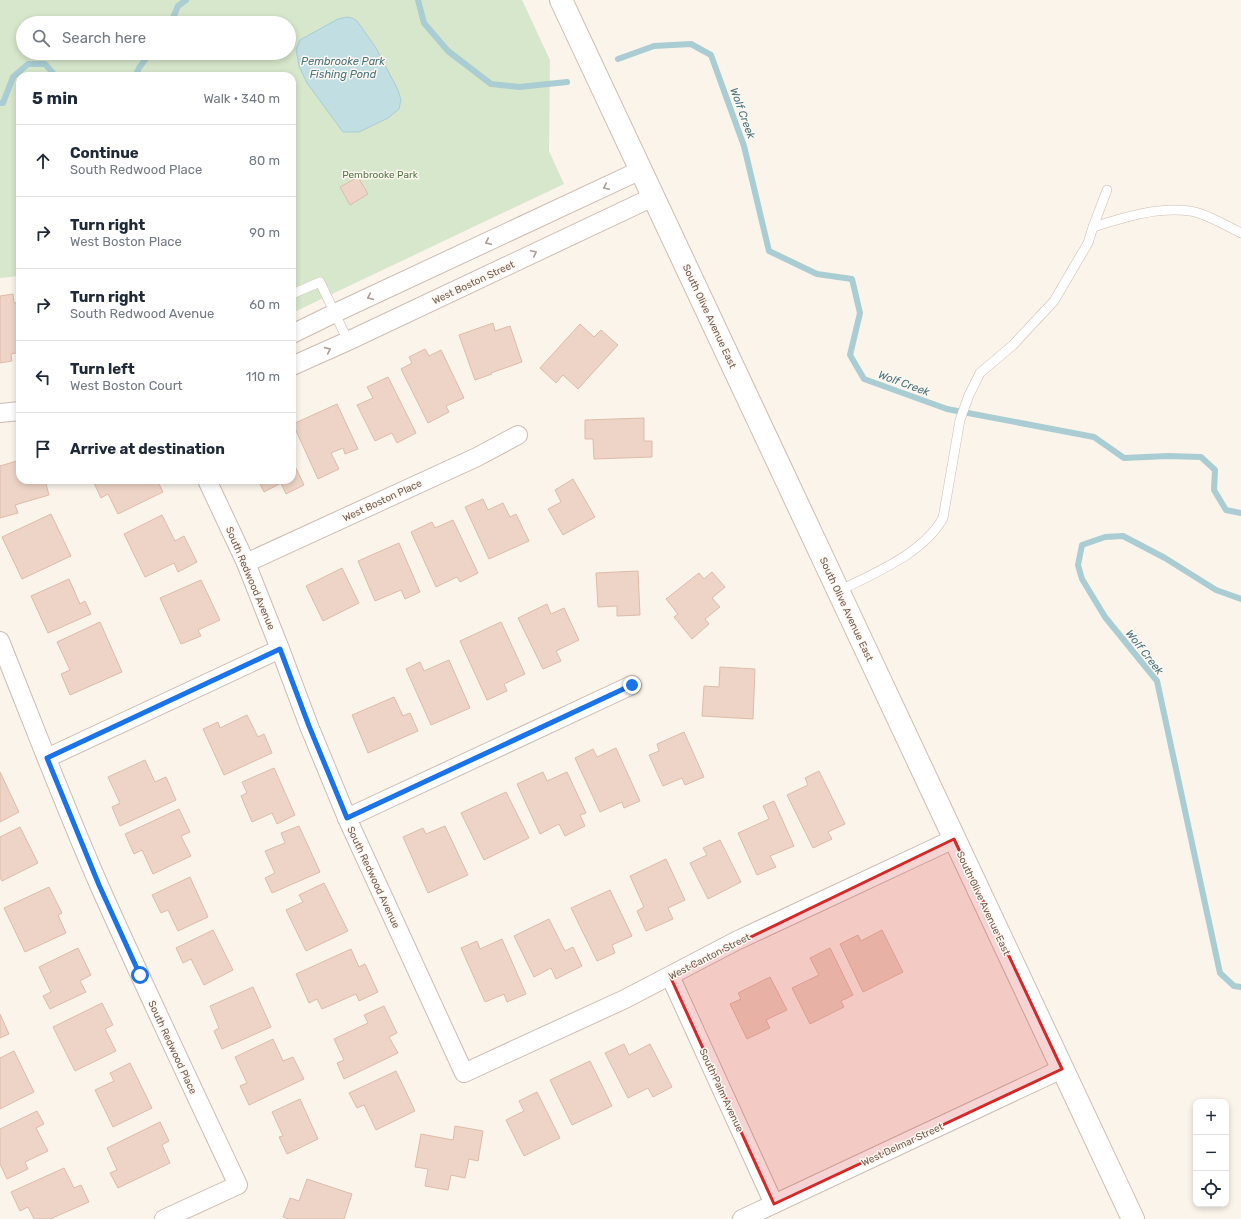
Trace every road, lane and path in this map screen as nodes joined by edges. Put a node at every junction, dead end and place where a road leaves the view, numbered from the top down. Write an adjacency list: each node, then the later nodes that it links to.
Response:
1 (561, 0): 2 (street, South Olive Avenue East)
2 (641, 170): 4 (street, South Olive Avenue East); 8 (street, one-way to 8)
3 (1107, 190): 5 (lane)
4 (654, 197): 10 (street, West Boston Street, one-way to 4); 17 (street, South Olive Avenue East)
5 (1093, 227): 6 (lane); 17 (lane)
6 (1241, 233)
7 (296, 292): 8 (lane)
8 (336, 313): 9 (street); 10 (lane)
9 (296, 332)
10 (348, 340): 11 (street, West Boston Street, one-way to 10)
11 (296, 364)
12 (16, 411): 13 (street)
13 (0, 413)
14 (518, 435): 16 (street, West Boston Place)
15 (209, 484): 16 (street, South Redwood Avenue)
16 (246, 563): 19 (street, South Redwood Avenue)
17 (838, 591): 23 (street, South Olive Avenue East)
18 (0, 642): 21 (street, South Redwood Place)
19 (280, 649): 21 (street); 22 (street, South Redwood Avenue)
20 (632, 685): 22 (street)
21 (47, 758): 28 (street, South Redwood Place)
22 (347, 818): 26 (street, South Redwood Avenue)
23 (954, 839): 24 (street, West Canton Street); 25 (street, South Olive Avenue East)
24 (670, 976): 26 (street, West Canton Street); 27 (street, South Palm Avenue)
25 (1062, 1069): 27 (street, West Delmar Street); 30 (street, South Olive Avenue East)
26 (464, 1073)
27 (774, 1204): 29 (street, West Delmar Street)
28 (164, 1219)
29 (742, 1219)
30 (1133, 1219)

